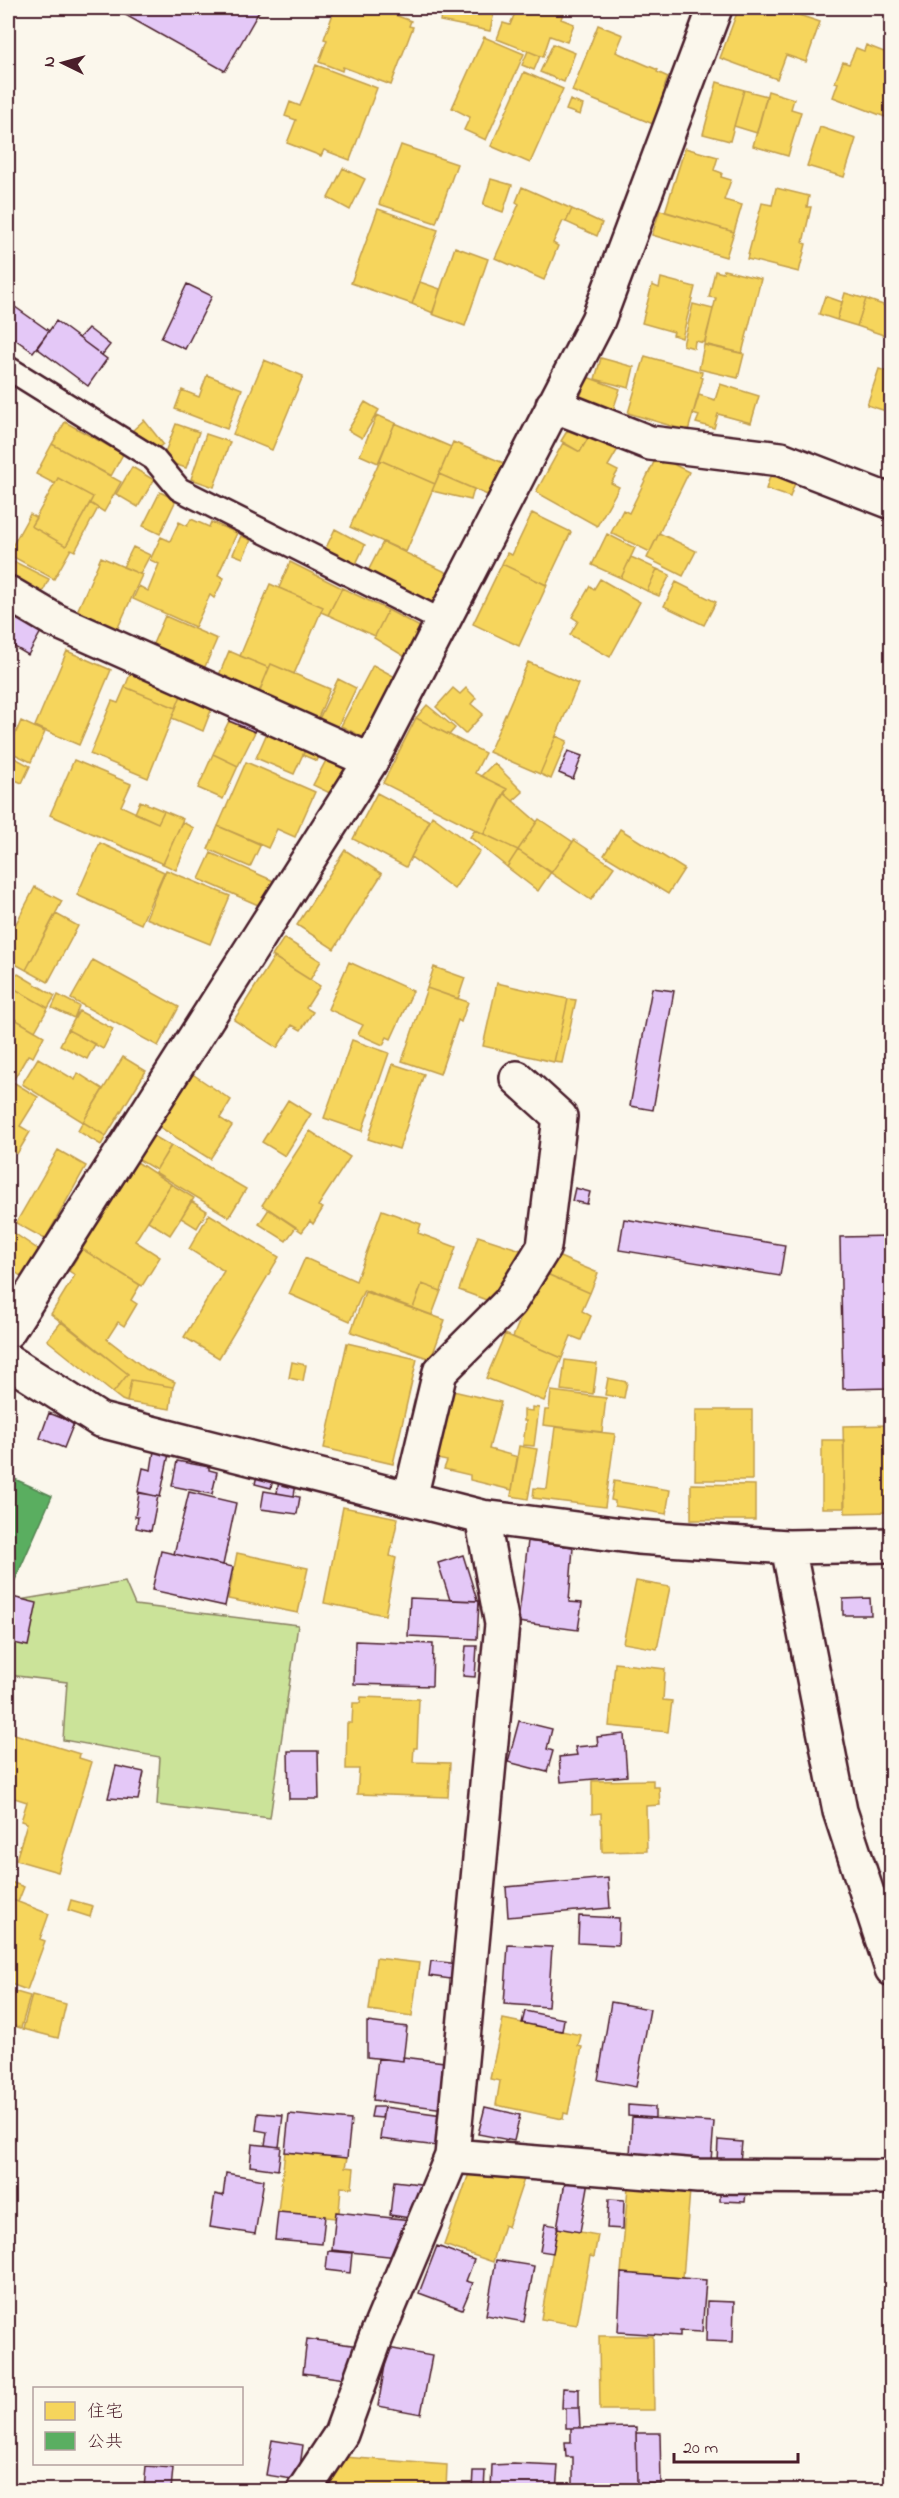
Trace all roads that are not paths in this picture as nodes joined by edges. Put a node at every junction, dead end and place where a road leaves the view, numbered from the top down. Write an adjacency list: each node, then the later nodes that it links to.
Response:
1 (715, 8): 3 (street)
2 (8, 368): 6 (lane)
3 (553, 405): 4 (street); 6 (street)
4 (891, 502)
5 (8, 593): 7 (street)
6 (442, 621): 7 (street)
7 (371, 761): 9 (street)
8 (517, 1078): 11 (street)
9 (8, 1331)
10 (8, 1361): 11 (street)
11 (410, 1498): 12 (street)
12 (482, 1516): 14 (street); 16 (street)
13 (891, 1545): 14 (street)
14 (788, 1547): 15 (street)
15 (891, 1968)
16 (452, 2156): 17 (street); 18 (street)
17 (891, 2177)
18 (304, 2490)

